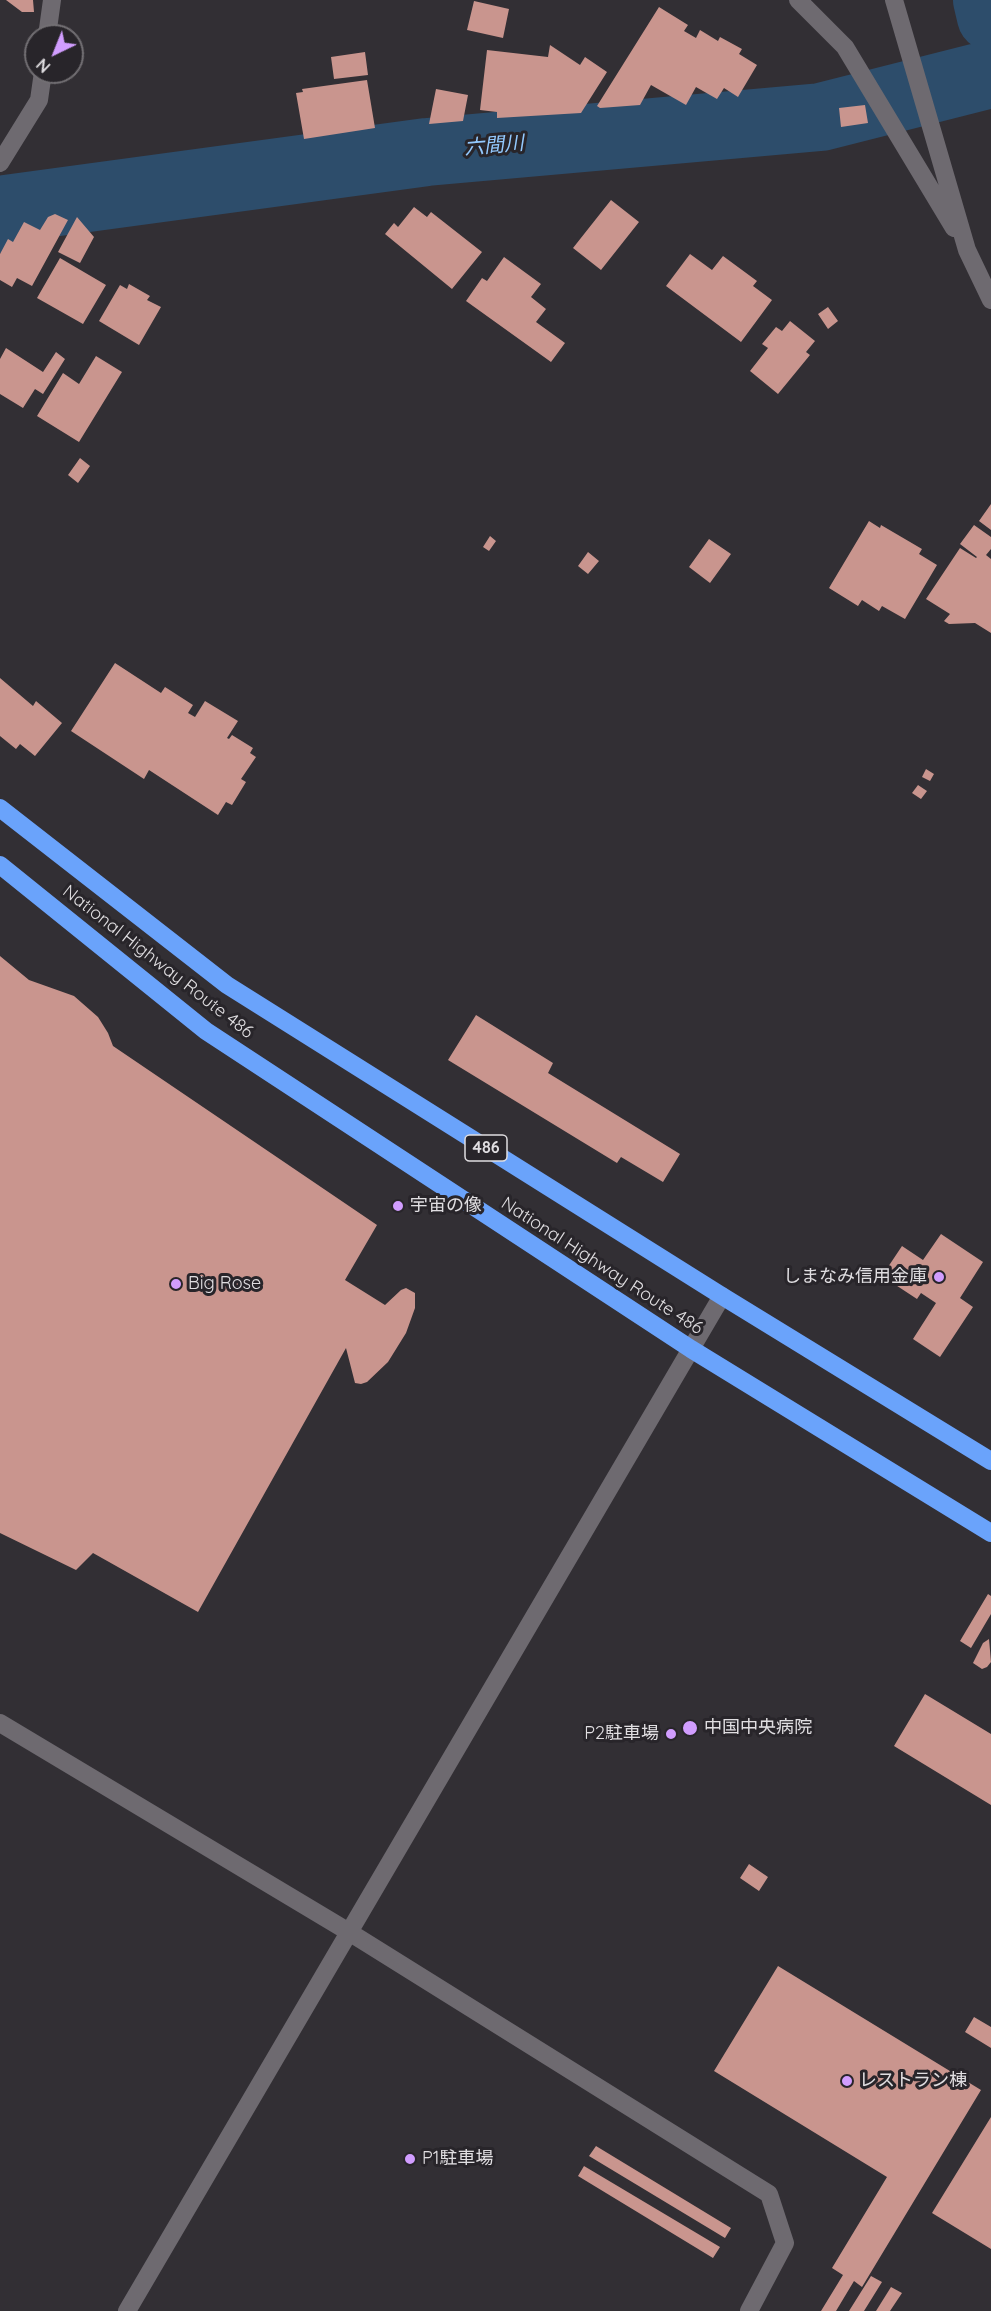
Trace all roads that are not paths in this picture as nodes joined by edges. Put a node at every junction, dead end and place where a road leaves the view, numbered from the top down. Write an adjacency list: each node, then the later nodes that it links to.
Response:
1 (52, 0): 4 (street)
2 (798, 0): 7 (street)
3 (894, 0): 7 (street)
4 (49, 24)
5 (41, 84): 6 (street)
6 (0, 163)
7 (967, 250): 8 (street)
8 (991, 300)
9 (0, 808): 11 (highway, National Highway Route 486 / 486)
10 (0, 865): 12 (highway, National Highway Route 486)
11 (722, 1296): 12 (street); 13 (highway, National Highway Route 486 / 486)
12 (691, 1349): 14 (highway, National Highway Route 486); 16 (street)
13 (991, 1461)
14 (991, 1533)
15 (0, 1723): 16 (street)
16 (349, 1932): 17 (street); 18 (street)
17 (127, 2311)
18 (749, 2311)

